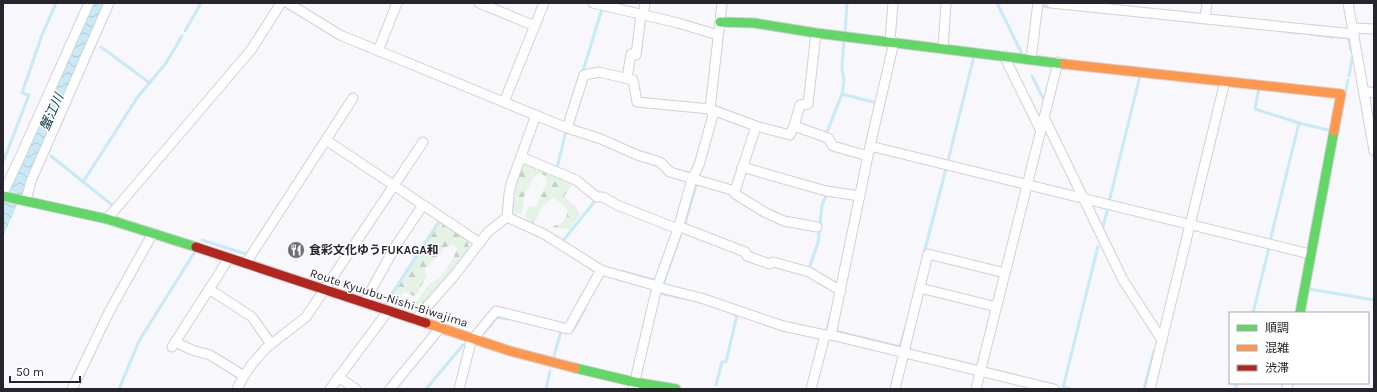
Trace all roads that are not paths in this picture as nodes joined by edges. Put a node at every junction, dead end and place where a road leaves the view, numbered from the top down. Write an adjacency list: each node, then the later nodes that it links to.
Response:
1 (89, 3): 56 (street)
2 (109, 3): 59 (street)
3 (281, 3): 62 (street)
4 (288, 3): 28 (street)
5 (397, 3): 28 (street)
6 (480, 3): 21 (street)
7 (544, 3): 21 (street)
8 (593, 3): 18 (street)
9 (645, 3): 18 (street)
10 (722, 3): 20 (street)
11 (893, 3): 26 (street)
12 (946, 3): 27 (street)
13 (1038, 3): 30 (street)
14 (1051, 3): 17 (street)
15 (1207, 3): 19 (street)
16 (1348, 3): 23 (street)
17 (1118, 6): 19 (street)
18 (642, 15): 25 (street); 32 (street)
19 (1205, 19): 23 (street)
20 (720, 22): 24 (street); 25 (street)
21 (535, 26): 37 (street)
22 (1374, 29): 23 (street)
23 (1353, 31): 34 (street)
24 (816, 33): 26 (street); 42 (street)
25 (718, 35): 38 (street)
26 (892, 41): 27 (street); 47 (street)
27 (943, 48): 29 (street)
28 (378, 50): 37 (street)
29 (1004, 56): 30 (street); 44 (street)
30 (1031, 59): 31 (street)
31 (1058, 62): 33 (street); 40 (street)
32 (627, 78): 38 (street); 43 (street)
33 (1225, 80): 63 (street); 68 (street)
34 (1364, 92): 35 (street); 48 (street)
35 (1374, 93)
36 (353, 98): 45 (street)
37 (504, 102): 39 (street)
38 (710, 109): 41 (street); 52 (street)
39 (536, 115): 43 (street); 50 (street)
40 (1044, 117): 44 (street); 58 (street)
41 (756, 126): 42 (street); 51 (street)
42 (794, 126): 49 (street)
43 (568, 128): 52 (street)
44 (1041, 131): 54 (street)
45 (326, 140): 53 (street); 70 (street)
46 (423, 142): 53 (street)
47 (870, 146): 49 (street); 54 (street)
48 (1374, 151)
49 (868, 156): 57 (street)
50 (521, 158): 61 (street); 65 (street)
51 (742, 167): 55 (street); 57 (street)
52 (692, 179): 55 (street); 65 (street)
53 (394, 185): 60 (street); 76 (street)
54 (1027, 185): 58 (street); 72 (street)
55 (735, 191): 64 (street)
56 (3, 194): 59 (street, Route Kyuubu-Nishi-Biwajima)
57 (860, 196): 77 (street)
58 (1084, 199): 63 (street); 86 (street)
59 (26, 200): 62 (street, Route Kyuubu-Nishi-Biwajima)
60 (423, 204): 67 (street); 78 (street)
61 (507, 217): 67 (street); 71 (street)
62 (107, 219): 66 (street, Route Kyuubu-Nishi-Biwajima)
63 (1189, 225): 68 (street); 86 (street)
64 (817, 227)
65 (678, 228): 73 (street); 77 (street)
66 (153, 233): 69 (street, Route Kyuubu-Nishi-Biwajima); 93 (street)
67 (480, 242): 82 (street)
68 (1310, 254): 81 (street)
69 (229, 258): 70 (street, Route Kyuubu-Nishi-Biwajima); 75 (street)
70 (246, 263): 76 (street, Route Kyuubu-Nishi-Biwajima)
71 (601, 270): 73 (street); 85 (street)
72 (1005, 272): 74 (street); 79 (street)
73 (657, 286): 84 (street); 92 (street)
74 (920, 288): 79 (street); 88 (street)
75 (209, 289): 87 (street); 90 (street)
76 (324, 289): 78 (street, Route Kyuubu-Nishi-Biwajima); 87 (street)
77 (841, 291): 84 (street)
78 (364, 303): 80 (street, Route Kyuubu-Nishi-Biwajima)
79 (997, 307): 89 (street)
80 (388, 311): 82 (street, Route Kyuubu-Nishi-Biwajima); 91 (street)
81 (1300, 312)
82 (414, 320): 83 (street, Route Kyuubu-Nishi-Biwajima)
83 (440, 328): 85 (street, Route Kyuubu-Nishi-Biwajima); 97 (street)
84 (828, 335): 88 (street); 100 (street)
85 (473, 339): 92 (street, Route Kyuubu-Nishi-Biwajima); 98 (street)
86 (1162, 340): 104 (street)
87 (272, 344): 90 (street)
88 (904, 352): 89 (street); 101 (street)
89 (981, 371): 102 (street); 103 (street)
90 (244, 376): 94 (street)
91 (338, 377): 95 (street); 96 (street)
92 (634, 385): 99 (street, Route Kyuubu-Nishi-Biwajima)
93 (72, 389)
94 (237, 389)
95 (330, 389)
96 (356, 389)
97 (390, 389)
98 (459, 389)
99 (676, 389)
100 (811, 389)
101 (895, 389)
102 (976, 389)
103 (1054, 389)
104 (1150, 389)

